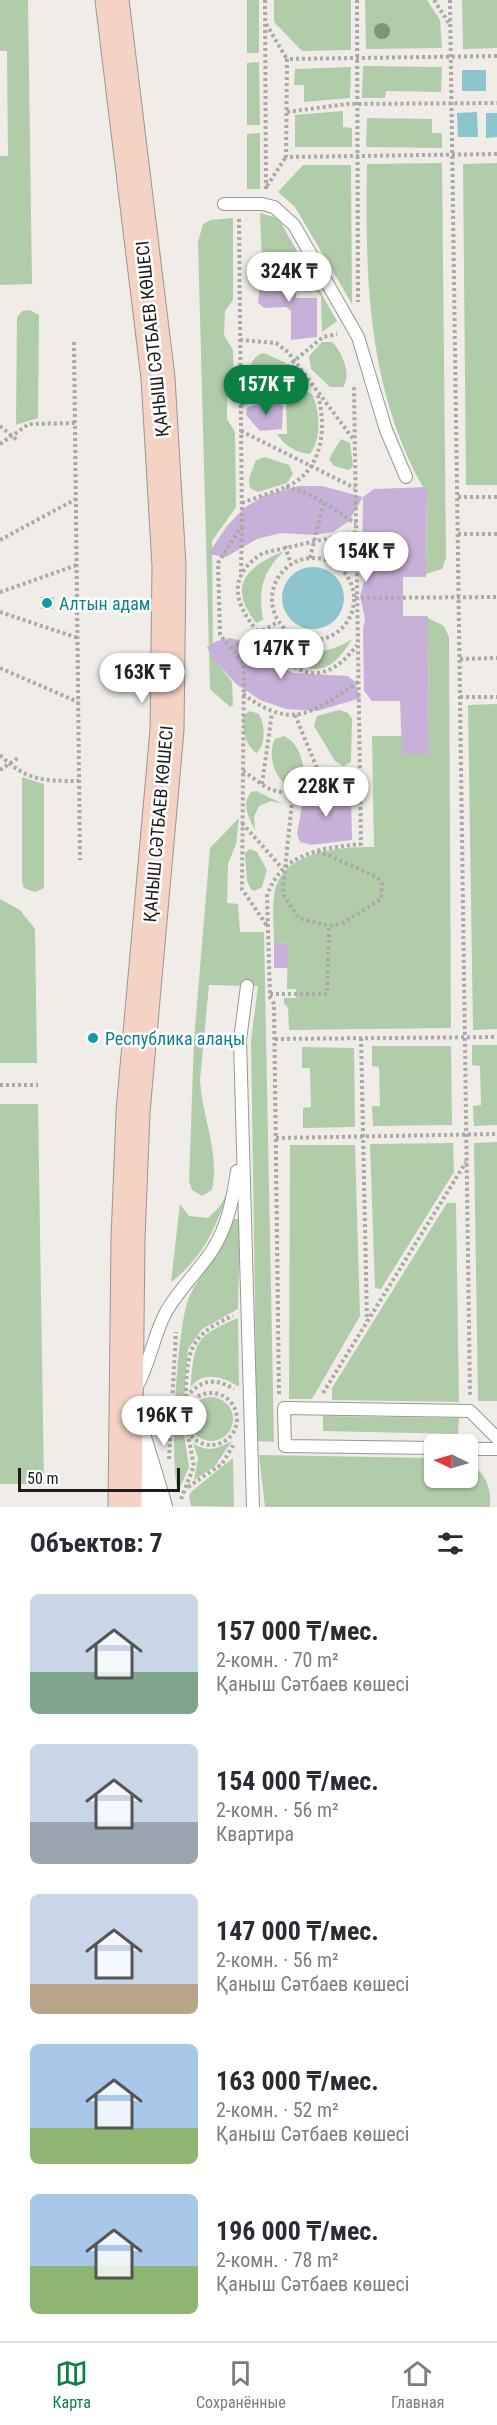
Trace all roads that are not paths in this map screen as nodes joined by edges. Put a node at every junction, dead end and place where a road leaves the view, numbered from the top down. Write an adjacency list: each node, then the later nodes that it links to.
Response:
1 (112, 0): 6 (main road, ҚАНЫШ СӘТБАЕВ КӨШЕСІ)
2 (224, 204): 3 (lane)
3 (406, 477)
4 (247, 986): 5 (lane)
5 (241, 1095): 6 (lane); 13 (lane)
6 (125, 1407): 11 (street); 12 (main road, ҚАНЫШ СӘТБАЕВ КӨШЕСІ)
7 (497, 1438): 8 (lane)
8 (424, 1448)
9 (478, 1449): 10 (lane)
10 (497, 1449)
11 (165, 1504)
12 (125, 1507)
13 (253, 1507)

